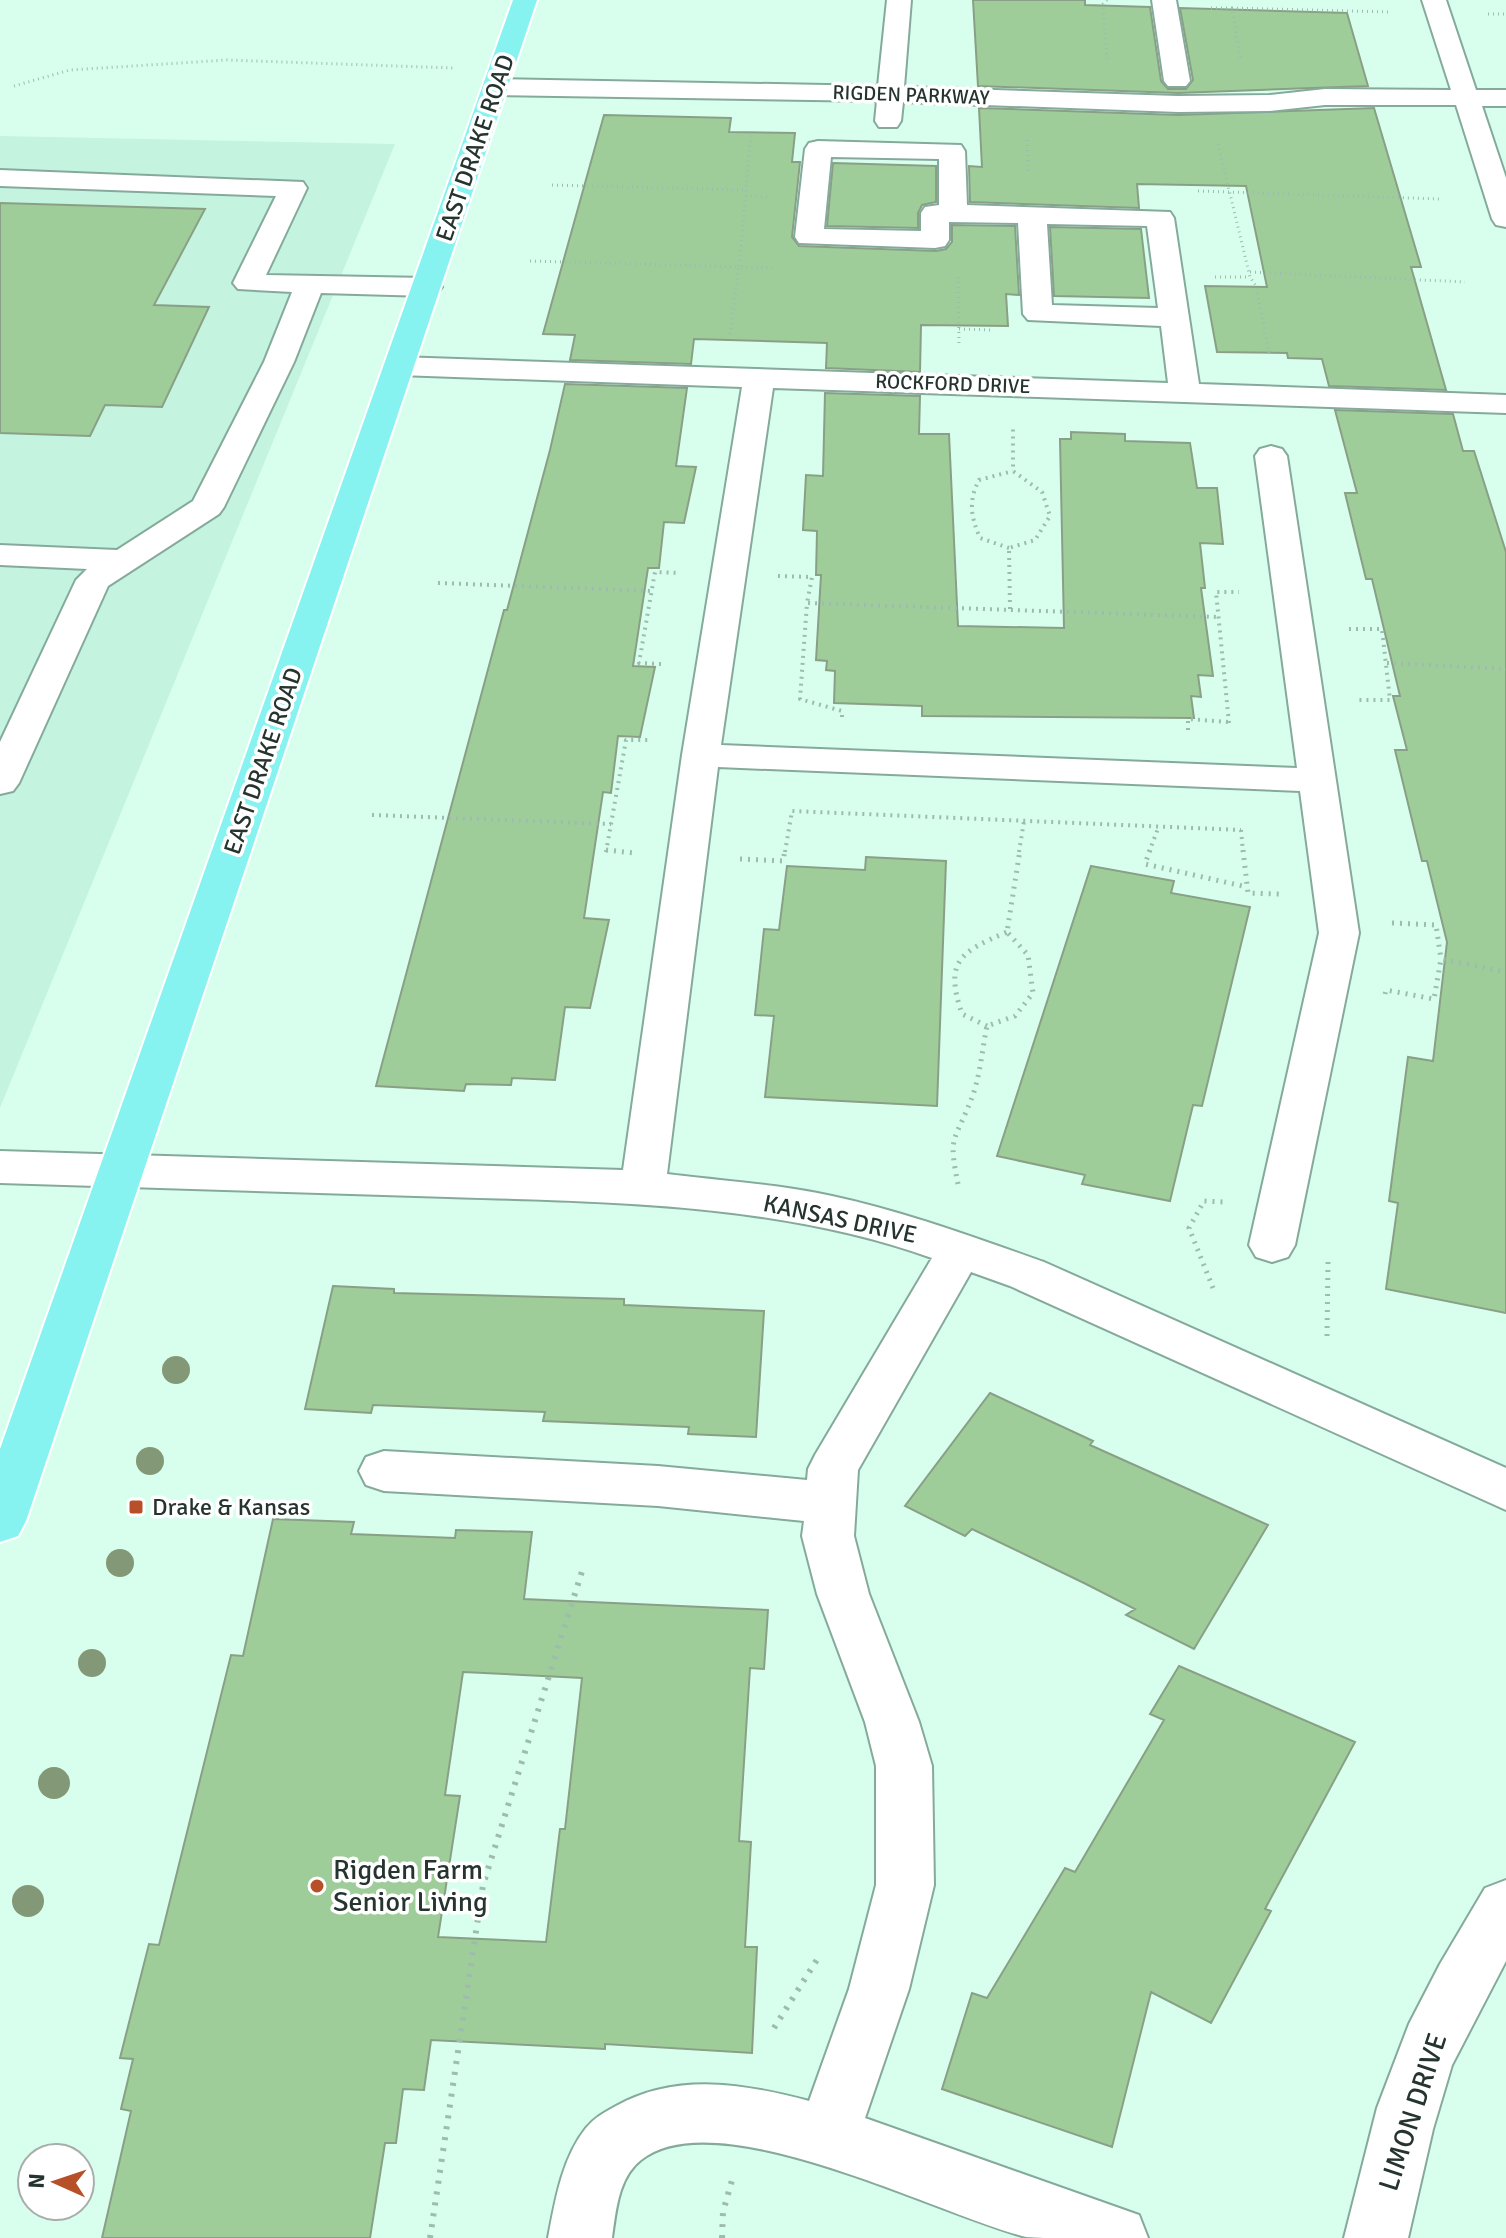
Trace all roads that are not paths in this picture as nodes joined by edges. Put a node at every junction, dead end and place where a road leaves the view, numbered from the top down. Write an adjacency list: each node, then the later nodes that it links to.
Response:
1 (525, 0): 5 (main road, EAST DRAKE ROAD)
2 (899, 0): 7 (street)
3 (1164, 0): 6 (street)
4 (1434, 0): 9 (street)
5 (500, 74): 7 (street, RIGDEN PARKWAY); 17 (main road, EAST DRAKE ROAD)
6 (1177, 81): 7 (street, RIGDEN PARKWAY); 8 (street, RIGDEN PARKWAY)
7 (891, 84): 8 (street, RIGDEN PARKWAY); 11 (street)
8 (1325, 97): 9 (street, RIGDEN PARKWAY)
9 (1466, 97): 10 (street, RIGDEN PARKWAY); 15 (street)
10 (1506, 98)
11 (887, 150): 14 (street); 14 (street)
12 (0, 178): 16 (street)
13 (1030, 201): 14 (street); 18 (street); 18 (street)
14 (953, 213)
15 (1506, 219)
16 (310, 284): 17 (street); 25 (street)
17 (427, 287): 19 (main road, EAST DRAKE ROAD)
18 (1174, 317): 21 (street)
19 (399, 366): 20 (street, ROCKFORD DRIVE); 30 (main road, EAST DRAKE ROAD)
20 (759, 378): 21 (street, ROCKFORD DRIVE); 26 (street)
21 (1185, 392): 22 (street, ROCKFORD DRIVE)
22 (1506, 404)
23 (1271, 456): 27 (street)
24 (0, 555): 25 (street)
25 (123, 560): 28 (street)
26 (701, 755): 27 (street); 31 (street)
27 (1316, 780): 32 (street)
28 (0, 783)
29 (0, 1167): 30 (street, KANSAS DRIVE)
30 (122, 1171): 31 (street, KANSAS DRIVE); 37 (main road, EAST DRAKE ROAD)
31 (643, 1187): 33 (street, KANSAS DRIVE)
32 (1272, 1245)
33 (961, 1249): 35 (street, KANSAS DRIVE); 36 (street)
34 (384, 1471): 36 (street)
35 (1506, 1490)
36 (830, 1503): 39 (street)
37 (0, 1521)
38 (1506, 1907): 43 (street, LIMON DRIVE)
39 (828, 2135): 40 (street); 41 (street)
40 (1031, 2223): 42 (street)
41 (580, 2238)
42 (1116, 2238)
43 (1376, 2238)

